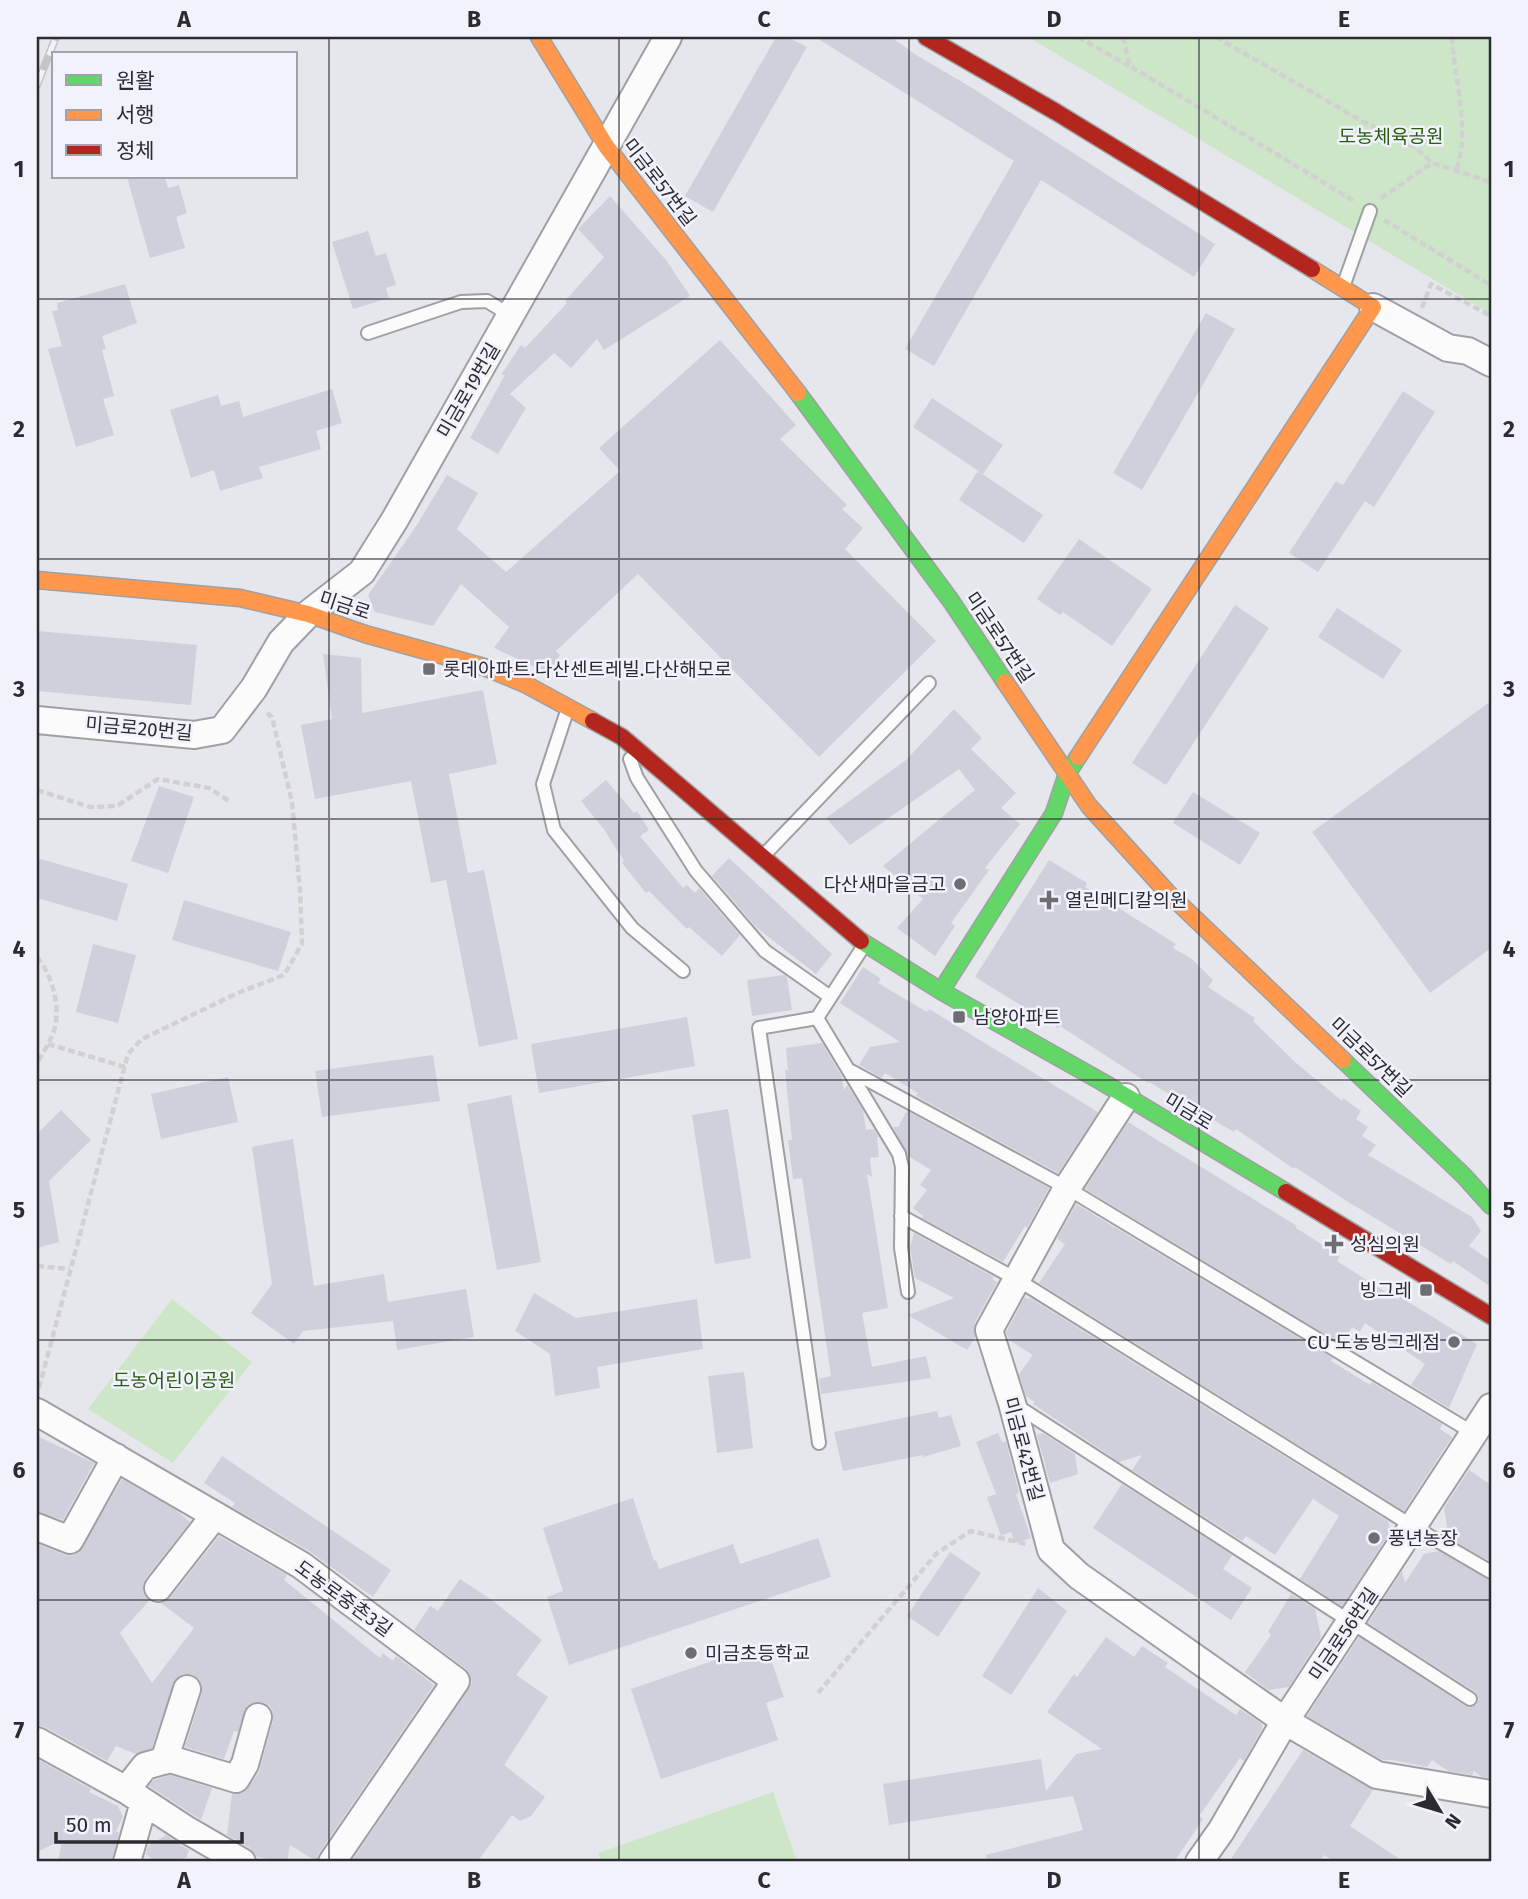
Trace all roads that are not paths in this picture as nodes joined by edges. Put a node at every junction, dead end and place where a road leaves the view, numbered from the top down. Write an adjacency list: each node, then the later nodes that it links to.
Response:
1 (539, 37): 4 (street, 미금로57번길)
2 (667, 37): 4 (street, 미금로19번길)
3 (926, 37): 6 (street)
4 (606, 146): 8 (street, 미금로19번길); 17 (street, 미금로57번길)
5 (1368, 210): 6 (lane)
6 (1343, 288): 7 (street)
7 (1373, 306): 10 (street); 17 (street)
8 (510, 315): 9 (lane); 12 (street, 미금로19번길)
9 (368, 333)
10 (1491, 363)
11 (37, 580): 12 (street, 미금로)
12 (308, 614): 14 (street, 미금로); 15 (street, 미금로20번길)
13 (929, 683): 18 (lane)
14 (568, 707): 16 (street, 미금로); 20 (lane)
15 (37, 720)
16 (622, 737): 18 (street, 미금로); 22 (lane)
17 (1067, 774): 21 (street); 27 (street, 미금로57번길)
18 (762, 857): 19 (street, 미금로)
19 (865, 944): 21 (street, 미금로); 22 (lane)
20 (683, 971)
21 (941, 991): 25 (street, 미금로)
22 (829, 996): 23 (lane)
23 (817, 1018): 24 (lane); 36 (lane)
24 (851, 1071): 26 (lane); 28 (lane)
25 (1126, 1097): 26 (street, 미금로42번길); 31 (street, 미금로)
26 (1067, 1188): 29 (street, 미금로42번길); 35 (lane)
27 (1491, 1206)
28 (901, 1216): 29 (lane); 30 (lane)
29 (1018, 1280): 32 (street, 미금로42번길); 40 (lane)
30 (908, 1292)
31 (1491, 1315)
32 (1012, 1403): 43 (lane); 47 (street, 미금로42번길)
33 (1491, 1407): 35 (street, 미금로56번길)
34 (37, 1412): 37 (street, 도농로중촌3길)
35 (1475, 1434): 40 (street, 미금로56번길)
36 (819, 1443)
37 (116, 1457): 38 (street, 도농로중촌3길); 39 (street)
38 (215, 1515): 42 (street); 54 (street, 도농로중촌3길)
39 (37, 1527)
40 (1413, 1527): 41 (lane); 43 (street, 미금로56번길)
41 (1491, 1572)
42 (158, 1588)
43 (1352, 1622): 45 (lane); 47 (street, 미금로56번길)
44 (187, 1689): 49 (street)
45 (1469, 1699)
46 (258, 1717): 49 (street)
47 (1285, 1721): 50 (street); 55 (street, 미금로56번길)
48 (37, 1741): 51 (street)
49 (164, 1761): 51 (street)
50 (1491, 1794)
51 (135, 1796): 52 (street); 53 (street)
52 (127, 1862)
53 (242, 1862)
54 (332, 1862)
55 (1199, 1862)

